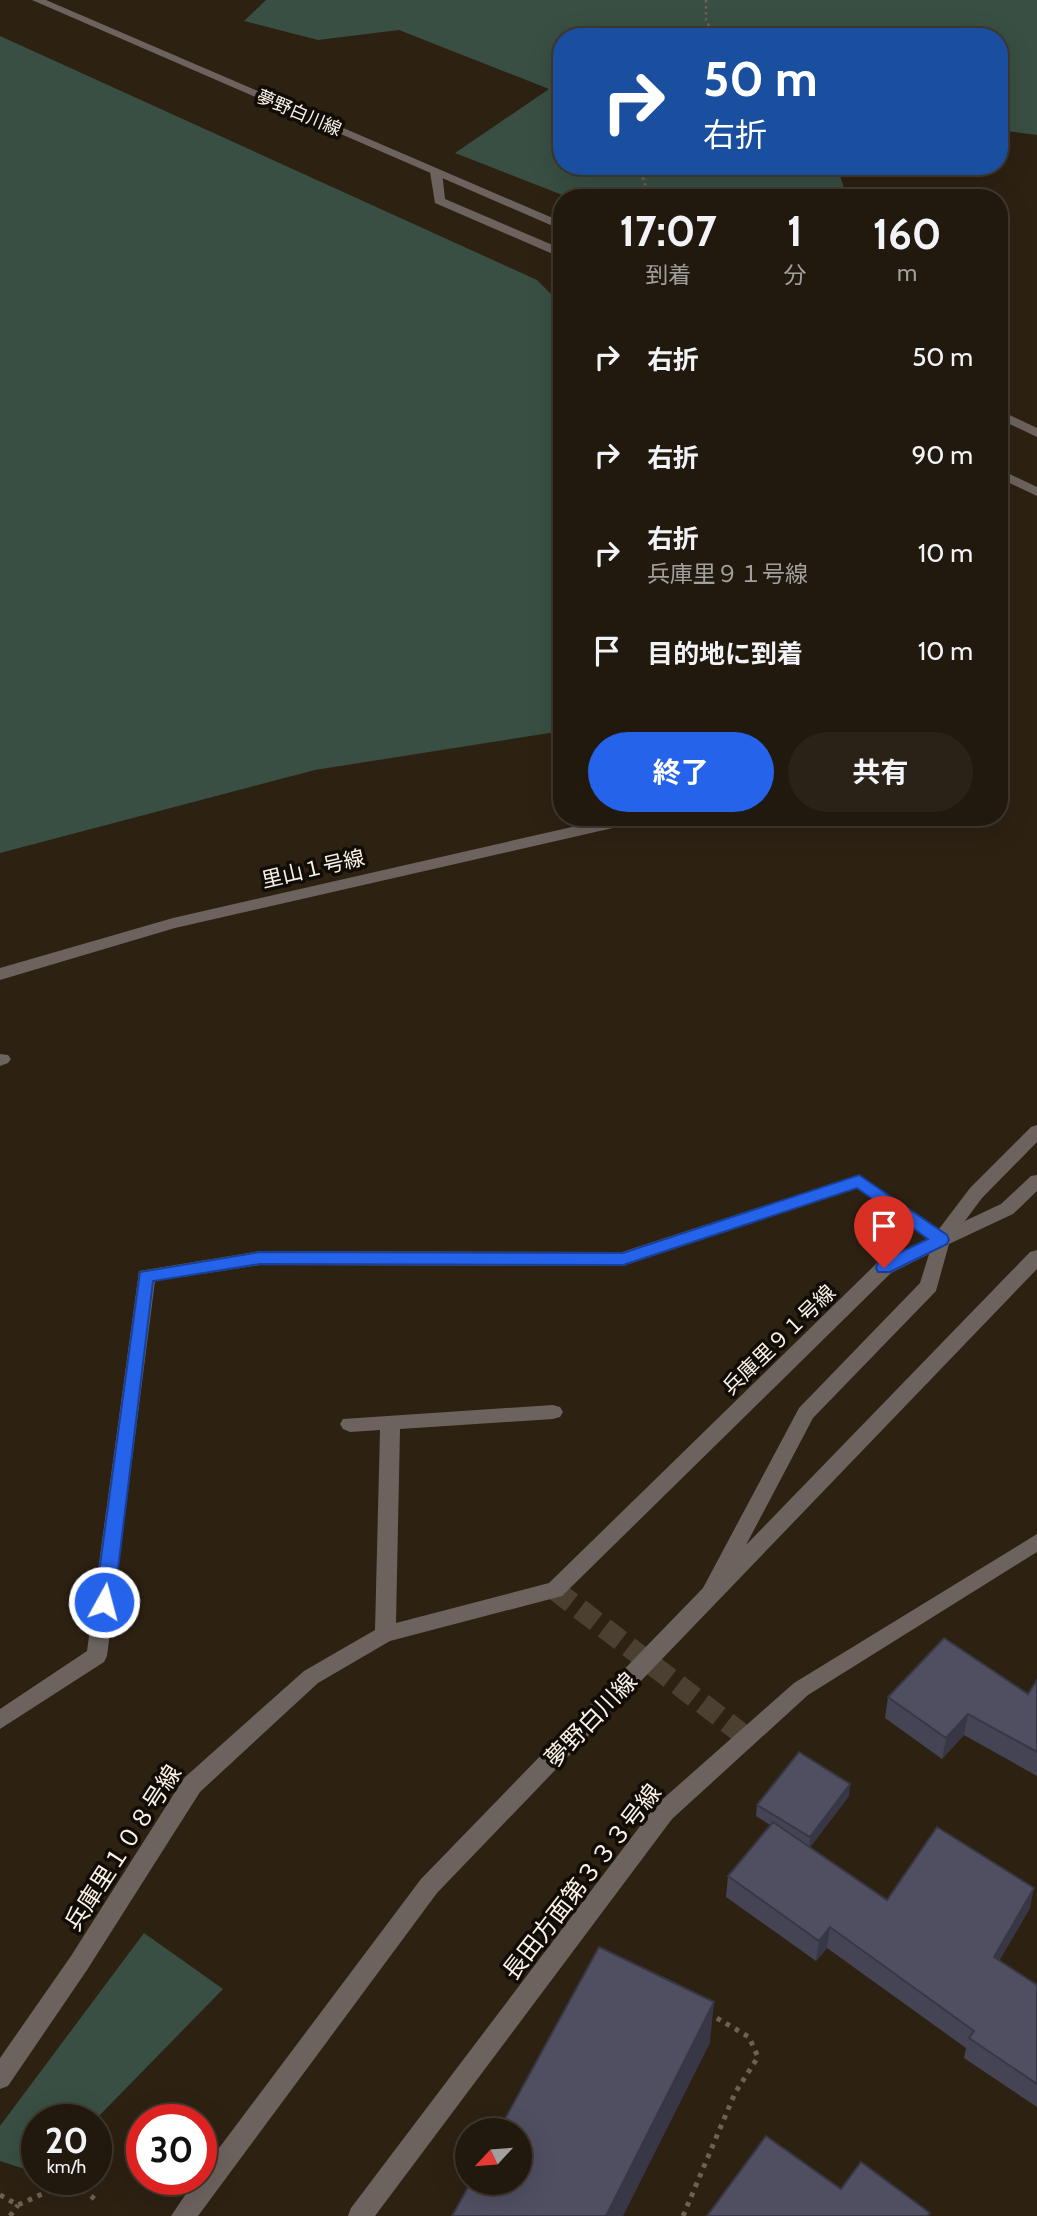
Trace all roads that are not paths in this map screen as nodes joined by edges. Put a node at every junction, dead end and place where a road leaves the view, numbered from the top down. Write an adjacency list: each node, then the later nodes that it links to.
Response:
1 (37, 0): 2 (street, 夢野白川線)
2 (436, 172): 3 (street, 夢野白川線); 4 (street)
3 (553, 222)
4 (553, 250)
5 (1008, 418): 6 (street)
6 (1037, 433)
7 (1008, 478): 8 (street)
8 (1037, 492)
9 (599, 826): 10 (street, 里山１号線)
10 (0, 974)
11 (1037, 1131): 13 (street, 兵庫里９１号線)
12 (1037, 1181): 13 (street)
13 (941, 1240): 19 (street, 兵庫里９１号線); 20 (street); 22 (street)
14 (1037, 1257): 20 (street, 夢野白川線)
15 (554, 1412): 16 (street)
16 (390, 1422): 17 (street); 21 (street)
17 (351, 1424)
18 (1037, 1542): 25 (street, 長田方面第３３３号線)
19 (555, 1590): 21 (street, 兵庫里１０８号線)
20 (703, 1605): 24 (street, 夢野白川線)
21 (385, 1634): 23 (street, 兵庫里１０８号線)
22 (0, 1720)
23 (0, 2078)
24 (184, 2215)
25 (360, 2216)

